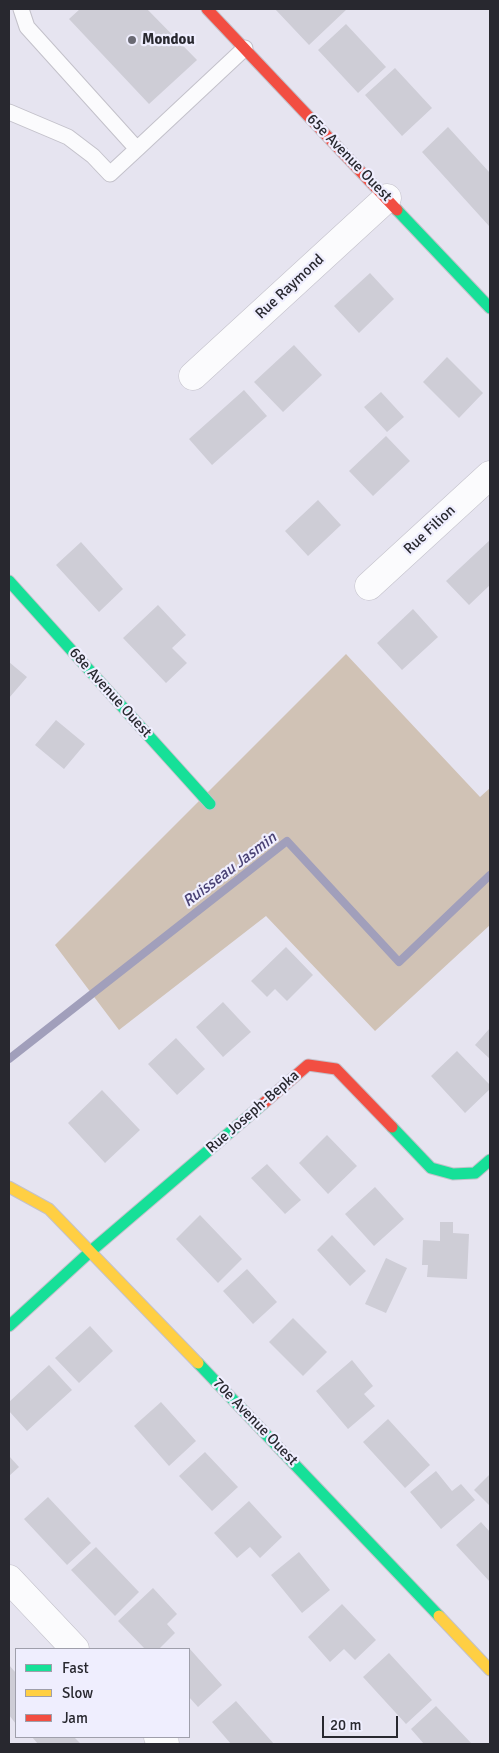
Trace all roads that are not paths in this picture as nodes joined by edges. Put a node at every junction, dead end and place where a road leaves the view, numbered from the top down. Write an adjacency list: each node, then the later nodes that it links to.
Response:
1 (21, 9): 5 (lane)
2 (207, 9): 3 (street, 65e Avenue Ouest)
3 (245, 48): 5 (lane); 6 (street, 65e Avenue Ouest)
4 (9, 112): 5 (lane)
5 (137, 149)
6 (387, 198): 7 (street, 65e Avenue Ouest); 8 (street, Rue Raymond)
7 (490, 308)
8 (193, 376)
9 (490, 475): 11 (street, Rue Filion)
10 (9, 581): 12 (street, 68e Avenue Ouest)
11 (369, 586)
12 (210, 804)
13 (490, 1160): 15 (street, Rue Joseph-Bepka)
14 (9, 1187): 15 (street, 70e Avenue Ouest)
15 (91, 1251): 16 (street, Rue Joseph-Bepka); 19 (street, 70e Avenue Ouest)
16 (9, 1326)
17 (9, 1579): 18 (street)
18 (74, 1648)
19 (490, 1670)

